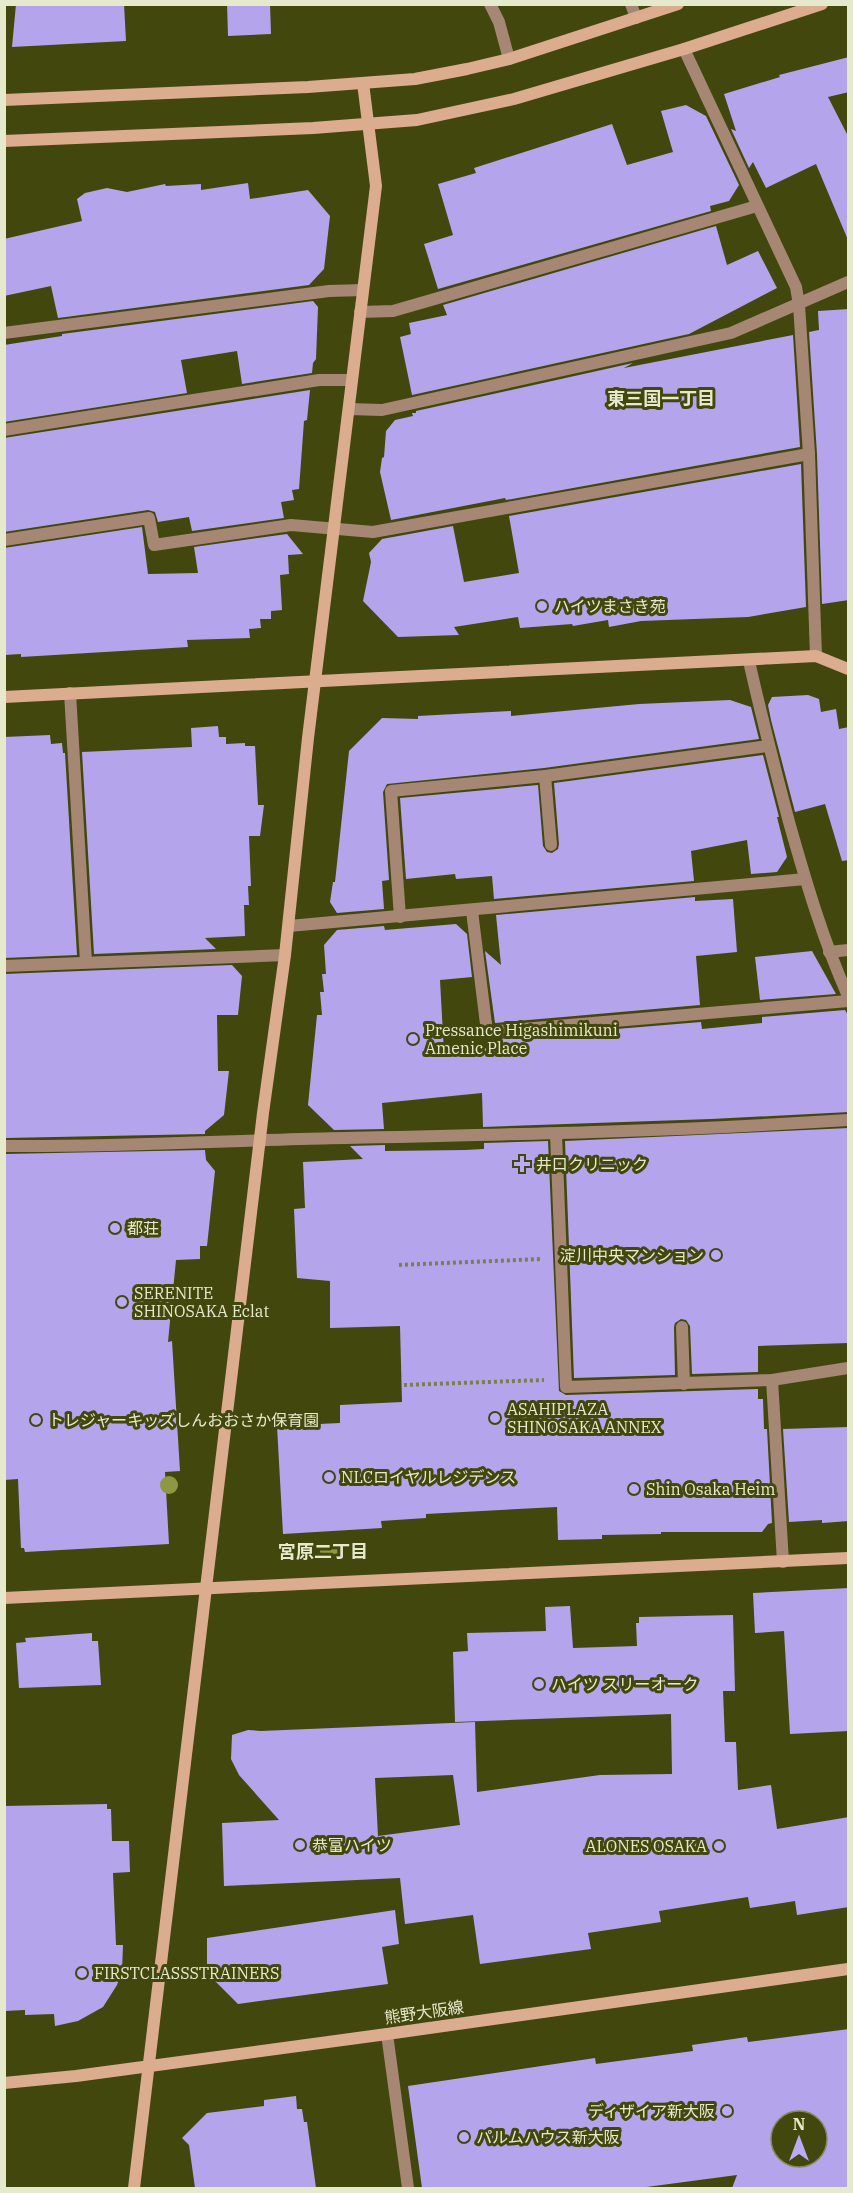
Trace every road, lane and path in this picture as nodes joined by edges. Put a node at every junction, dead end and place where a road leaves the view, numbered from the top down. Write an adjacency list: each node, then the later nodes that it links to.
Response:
1 (490, 4): 7 (street)
2 (631, 4): 5 (street)
3 (678, 4): 5 (street)
4 (822, 4): 6 (street)
5 (636, 18): 7 (street)
6 (684, 50): 10 (street); 12 (street)
7 (509, 59): 8 (street)
8 (363, 83): 9 (street); 10 (street)
9 (4, 100)
10 (369, 125): 11 (street); 14 (street)
11 (4, 141)
12 (757, 206): 15 (street); 16 (street)
13 (849, 282): 15 (street)
14 (362, 290): 16 (street); 17 (street)
15 (800, 305): 19 (street); 21 (street)
16 (360, 312): 18 (street)
17 (4, 333)
18 (352, 380): 19 (street); 20 (street)
19 (349, 409): 22 (street)
20 (4, 430)
21 (809, 454): 22 (street); 24 (street)
22 (334, 529): 23 (street); 27 (street)
23 (4, 540)
24 (816, 656): 25 (street); 26 (street)
25 (749, 661): 27 (street); 30 (street)
26 (849, 669)
27 (315, 680): 28 (street); 36 (street)
28 (70, 693): 29 (street); 40 (street)
29 (4, 697)
30 (768, 746): 31 (street); 33 (street)
31 (545, 776): 32 (street); 35 (street)
32 (551, 845)
33 (805, 879): 34 (street); 38 (street)
34 (472, 911): 35 (street); 42 (street)
35 (400, 917): 36 (street)
36 (289, 926): 39 (street)
37 (849, 950): 38 (street)
38 (829, 952): 42 (street)
39 (285, 955): 40 (street); 45 (street)
40 (86, 962): 41 (street)
41 (4, 966)
42 (849, 998)
43 (849, 1120): 44 (street)
44 (556, 1134): 45 (street); 47 (street)
45 (261, 1140): 46 (street); 57 (street)
46 (4, 1146)
47 (561, 1258): 48 (path); 51 (street)
48 (399, 1265)
49 (682, 1327): 53 (street)
50 (849, 1368): 52 (street)
51 (566, 1379): 53 (street); 54 (path)
52 (772, 1380): 53 (street); 56 (street)
53 (684, 1384)
54 (404, 1385)
55 (849, 1558): 56 (street)
56 (783, 1562): 57 (street)
57 (207, 1588): 58 (street); 61 (street)
58 (4, 1598)
59 (849, 1969): 60 (street, 熊野大阪線)
60 (387, 2034): 61 (street, 熊野大阪線); 64 (street)
61 (148, 2066): 62 (street, 熊野大阪線); 63 (street)
62 (4, 2083)
63 (134, 2188)
64 (408, 2188)

